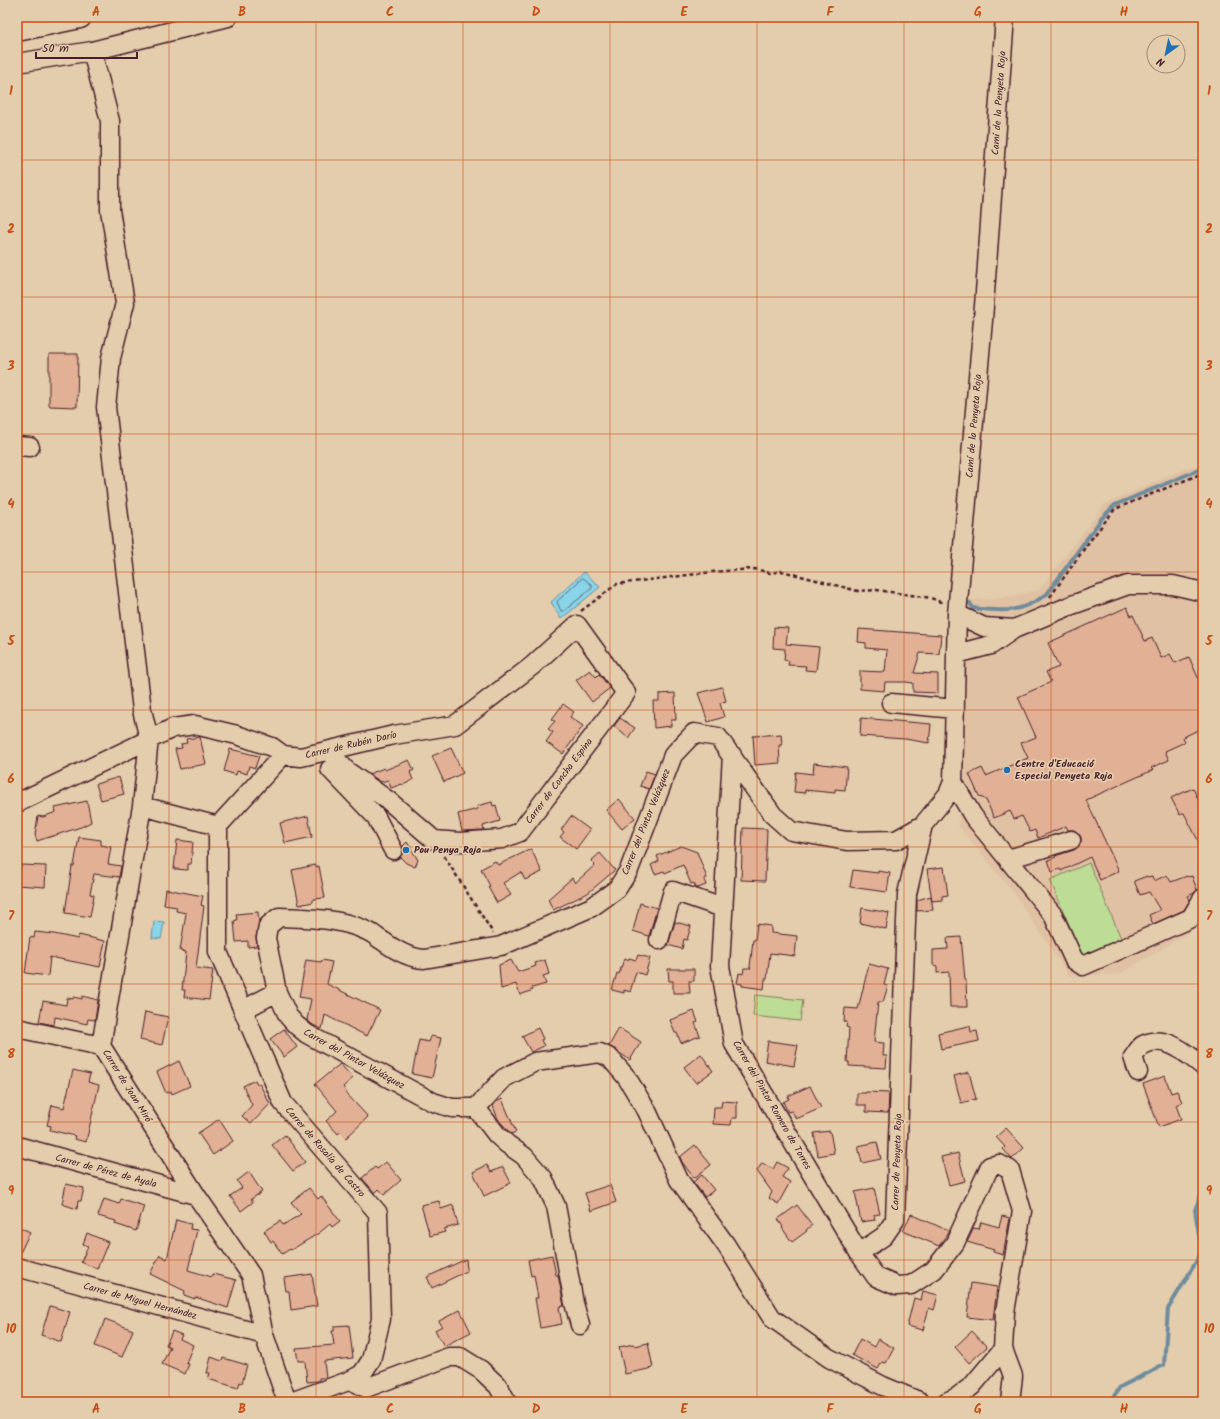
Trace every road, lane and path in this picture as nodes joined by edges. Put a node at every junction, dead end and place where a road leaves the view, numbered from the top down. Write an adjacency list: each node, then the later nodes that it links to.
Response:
1 (80, 17): 4 (highway)
2 (228, 17): 5 (street)
3 (1005, 17): 10 (street, Camí de la Penyeta Roja)
4 (17, 30)
5 (92, 51): 6 (street); 16 (street, Carrer de Joan Miró)
6 (17, 64)
7 (1203, 473): 9 (path)
8 (1203, 592): 12 (street)
9 (1044, 600)
10 (957, 614): 11 (path); 12 (street); 13 (street, Camí de la Penyeta Roja)
11 (577, 625): 17 (street, Carrer de Rubén Darío); 25 (street, Carrer de Concha Espina)
12 (1014, 629): 13 (street)
13 (956, 654): 15 (street, Camí de la Penyeta Roja)
14 (891, 703): 15 (street)
15 (955, 709): 20 (street, Camí de la Penyeta Roja)
16 (149, 738): 19 (street, Carrer de Rubén Darío); 21 (street, Carrer de Rubén Darío); 22 (street, Carrer de Joan Miró)
17 (328, 751): 19 (street, Carrer de Rubén Darío); 25 (street); 27 (street)
18 (732, 754): 23 (street, Carrer del Pintor Velázquez); 30 (street, Carrer del Pintor Romero de Torres); 32 (street, Carrer del Pintor Velázquez)
19 (283, 755): 24 (street)
20 (953, 782): 23 (street, Camí de la Penyeta Roja); 28 (street)
21 (17, 803)
22 (142, 806): 24 (street); 36 (street, Carrer de Joan Miró)
23 (923, 825): 42 (street, Carrer de Penyeta Roja)
24 (218, 826): 34 (street, Carrer de Rosalía de Castro)
25 (434, 840): 32 (path)
26 (1071, 840): 28 (street)
27 (393, 850)
28 (1008, 859): 29 (street)
29 (1203, 898)
30 (723, 908): 31 (street); 42 (street, Carrer del Pintor Romero de Torres)
31 (659, 940)
32 (501, 946): 33 (street, Carrer del Pintor Velázquez)
33 (277, 992): 34 (street); 39 (street, Carrer del Pintor Velázquez)
34 (243, 1010): 47 (street, Carrer de Rosalía de Castro)
35 (17, 1028): 36 (street)
36 (102, 1046): 41 (street, Carrer de Joan Miró)
37 (1203, 1066): 38 (street)
38 (1138, 1072)
39 (476, 1108): 44 (street); 51 (street)
40 (17, 1146): 41 (street, Carrer de Pérez de Ayala)
41 (196, 1195): 45 (street, Carrer de Joan Miró)
42 (858, 1253): 46 (street)
43 (17, 1267): 45 (street, Carrer de Miguel Hernández)
44 (580, 1325)
45 (264, 1336): 48 (street, Carrer de Joan Miró)
46 (1003, 1349): 52 (street); 53 (street)
47 (351, 1380): 49 (street, Carrer de Rosalía de Castro); 50 (street)
48 (287, 1402)
49 (291, 1402)
50 (507, 1402)
51 (921, 1402)
52 (946, 1402)
53 (1010, 1402)

